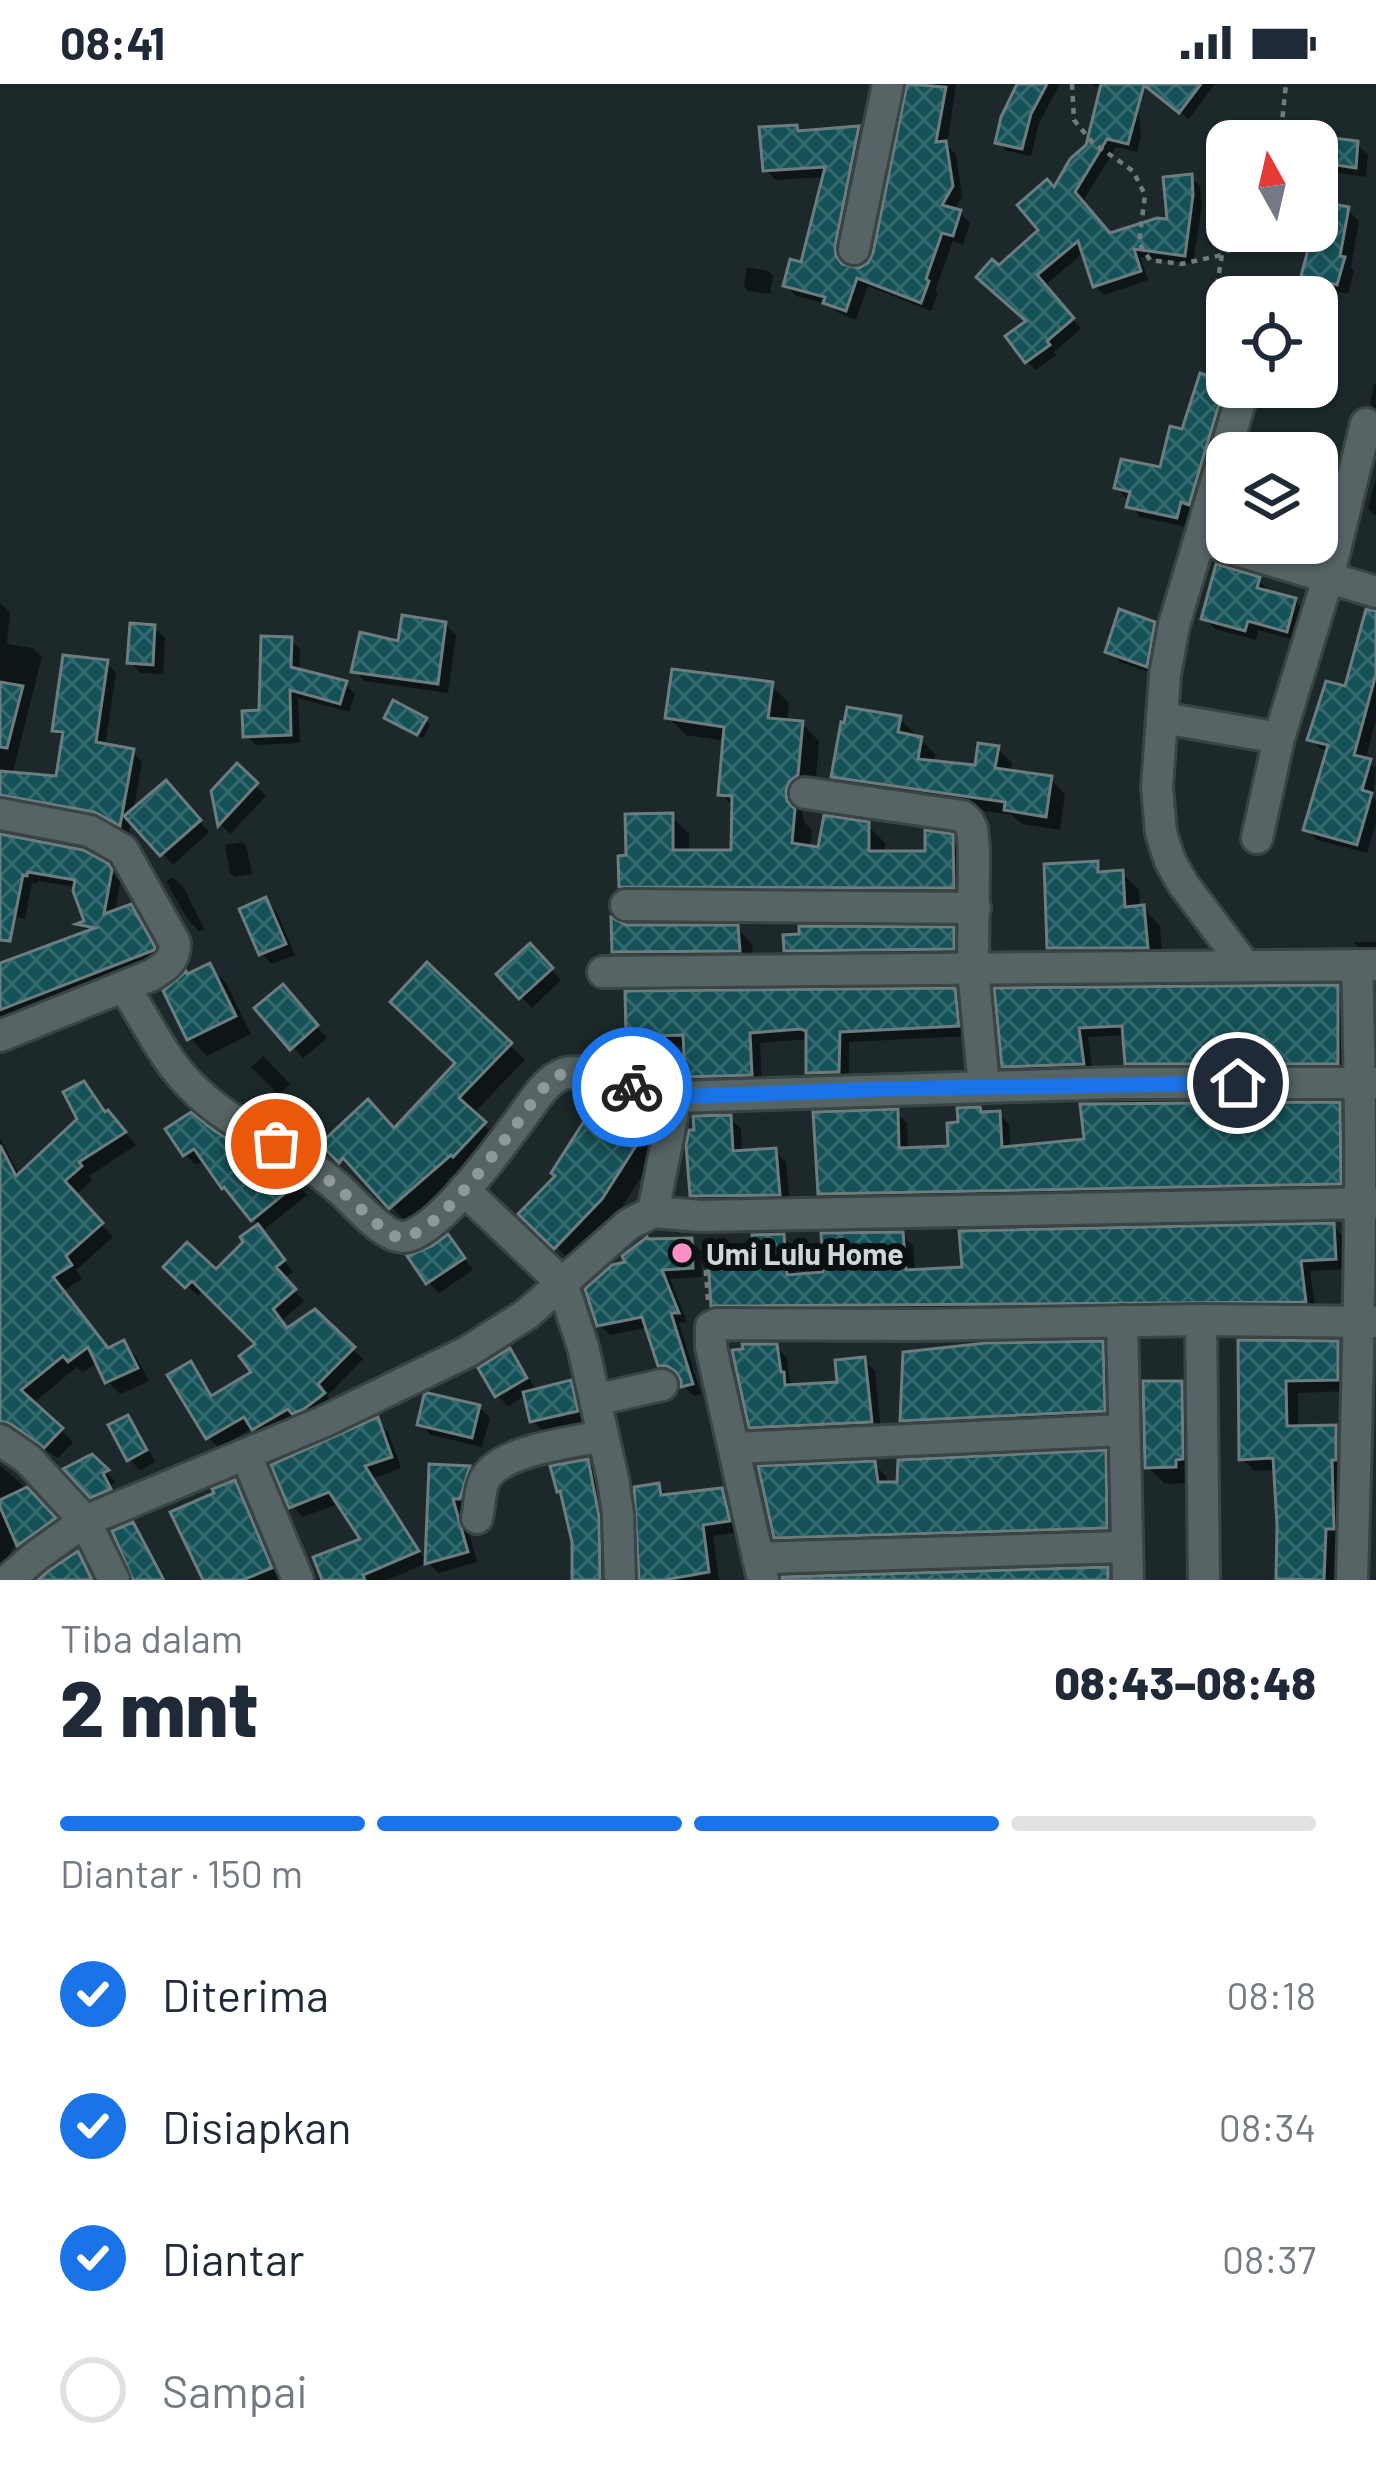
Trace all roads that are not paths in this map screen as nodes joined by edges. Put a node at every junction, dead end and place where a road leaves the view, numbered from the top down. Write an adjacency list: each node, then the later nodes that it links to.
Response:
1 (888, 84): 2 (street)
2 (854, 249)
3 (1238, 408): 5 (street)
4 (1366, 424): 6 (street)
5 (1200, 539): 6 (street); 8 (street)
6 (1328, 578): 7 (street); 9 (street)
7 (1376, 592)
8 (1163, 718): 9 (street); 16 (street)
9 (1279, 738): 12 (street)
10 (805, 793): 14 (street)
11 (0, 814): 19 (street)
12 (1257, 838)
13 (626, 905): 14 (street)
14 (974, 908): 17 (street)
15 (1366, 965): 16 (street); 21 (street)
16 (1246, 966): 17 (street)
17 (973, 969): 18 (street); 22 (street)
18 (603, 972)
19 (125, 988): 20 (street); 24 (street)
20 (0, 1036)
21 (1368, 1083): 22 (street); 25 (street)
22 (984, 1087): 23 (street)
23 (676, 1097): 24 (street); 26 (street)
24 (464, 1190): 27 (street)
25 (1368, 1203): 26 (street); 30 (street)
26 (653, 1212): 27 (street)
27 (562, 1283): 32 (street); 38 (street)
28 (1201, 1320): 29 (street); 30 (street); 48 (street)
29 (1122, 1321): 33 (street); 37 (street)
30 (1368, 1321): 34 (street)
31 (662, 1385): 32 (street)
32 (595, 1400): 35 (street)
33 (1124, 1430): 37 (street); 41 (street)
34 (1366, 1435): 49 (street)
35 (603, 1436): 39 (street); 46 (street)
36 (0, 1441): 40 (street)
37 (734, 1448): 42 (street)
38 (246, 1455): 40 (street); 45 (street)
39 (477, 1518)
40 (85, 1521): 43 (street); 44 (street)
41 (1125, 1547): 42 (street); 47 (street)
42 (761, 1569)
43 (8, 1580)
44 (114, 1580)
45 (298, 1580)
46 (620, 1580)
47 (1128, 1580)
48 (1204, 1580)
49 (1352, 1580)

